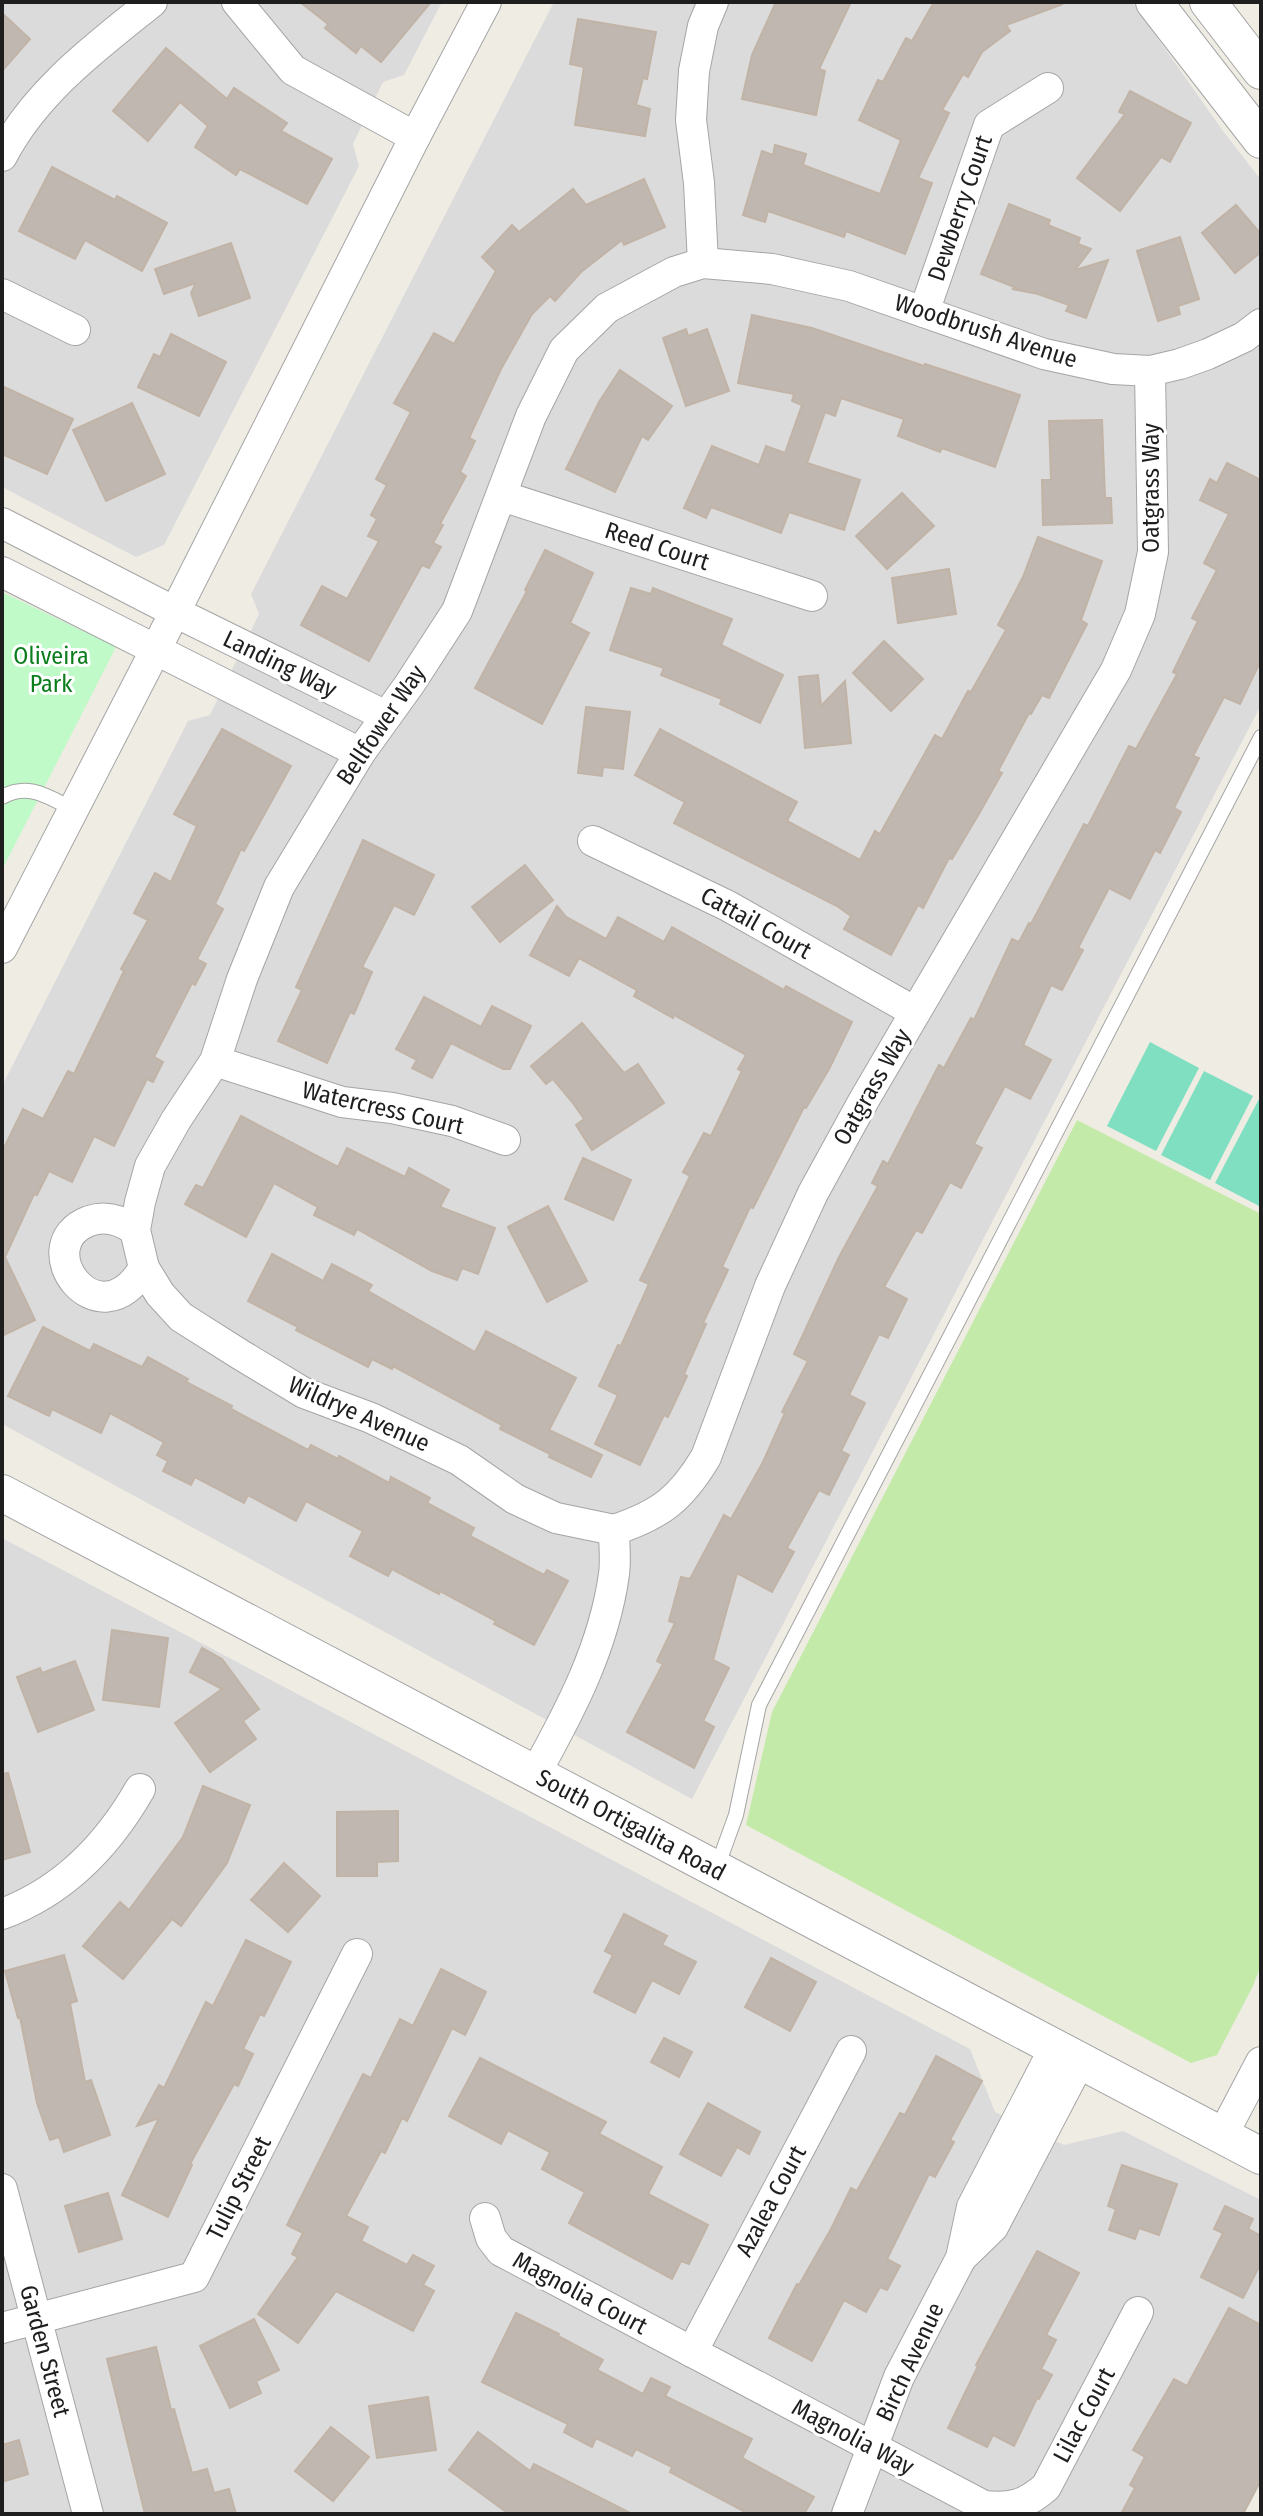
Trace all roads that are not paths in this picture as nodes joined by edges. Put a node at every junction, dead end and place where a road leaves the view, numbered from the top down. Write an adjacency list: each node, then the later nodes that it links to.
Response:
1 (152, 2): 11 (street)
2 (237, 2): 9 (street)
3 (486, 2): 9 (street)
4 (713, 2): 12 (street)
5 (1154, 2): 10 (street)
6 (1208, 2): 7 (street)
7 (1261, 71)
8 (1048, 88): 14 (street, Dewberry Court)
9 (415, 137): 22 (street)
10 (1261, 140)
11 (2, 156)
12 (703, 263): 14 (street, Woodbrush Avenue); 18 (street, Bellfower Way)
13 (2, 294): 16 (street)
14 (924, 312): 17 (street, Woodbrush Avenue)
15 (1261, 324): 17 (street, Woodbrush Avenue)
16 (75, 330)
17 (1150, 371): 31 (street, Oatgrass Way)
18 (502, 496): 21 (street, Reed Court); 24 (street, Bellfower Way)
19 (2, 523): 22 (street, Landing Way)
20 (2, 572): 23 (street, Landing Way)
21 (812, 596)
22 (175, 612): 23 (street); 24 (street, Landing Way)
23 (155, 650): 26 (street, Landing Way); 28 (street)
24 (386, 716): 26 (street, Bellfower Way)
25 (1261, 737): 39 (lane)
26 (360, 753): 32 (street, Bellfower Way)
27 (2, 797): 28 (lane)
28 (73, 809): 30 (street)
29 (593, 841): 31 (street, Cattail Court)
30 (2, 948)
31 (915, 1012): 36 (street, Oatgrass Way)
32 (215, 1061): 33 (street, Watercress Court); 34 (street, Bellfower Way)
33 (505, 1140)
34 (139, 1250): 36 (street, Wildrye Avenue)
35 (2, 1493): 37 (street, South Ortigalita Road)
36 (614, 1530): 37 (street)
37 (535, 1774): 39 (street, South Ortigalita Road)
38 (140, 1789): 40 (street)
39 (716, 1870): 43 (street, South Ortigalita Road)
40 (2, 1914)
41 (357, 1954): 50 (street, Tulip Street)
42 (851, 2051): 52 (street, Azalea Court)
43 (1067, 2056): 45 (street, South Ortigalita Road); 53 (street, Birch Avenue)
44 (1261, 2062): 45 (street)
45 (1222, 2136): 46 (street, South Ortigalita Road)
46 (1261, 2156)
47 (2, 2189): 50 (street, Garden Street)
48 (485, 2218): 52 (street, Magnolia Court)
49 (1138, 2312): 54 (street, Lilac Court)
50 (37, 2319): 51 (street, Tulip Street); 55 (street, Garden Street)
51 (2, 2328)
52 (692, 2352): 53 (street, Magnolia Way)
53 (872, 2447): 54 (street, Magnolia Way); 56 (street, Birch Avenue)
54 (1018, 2505)
55 (88, 2514)
56 (847, 2514)

